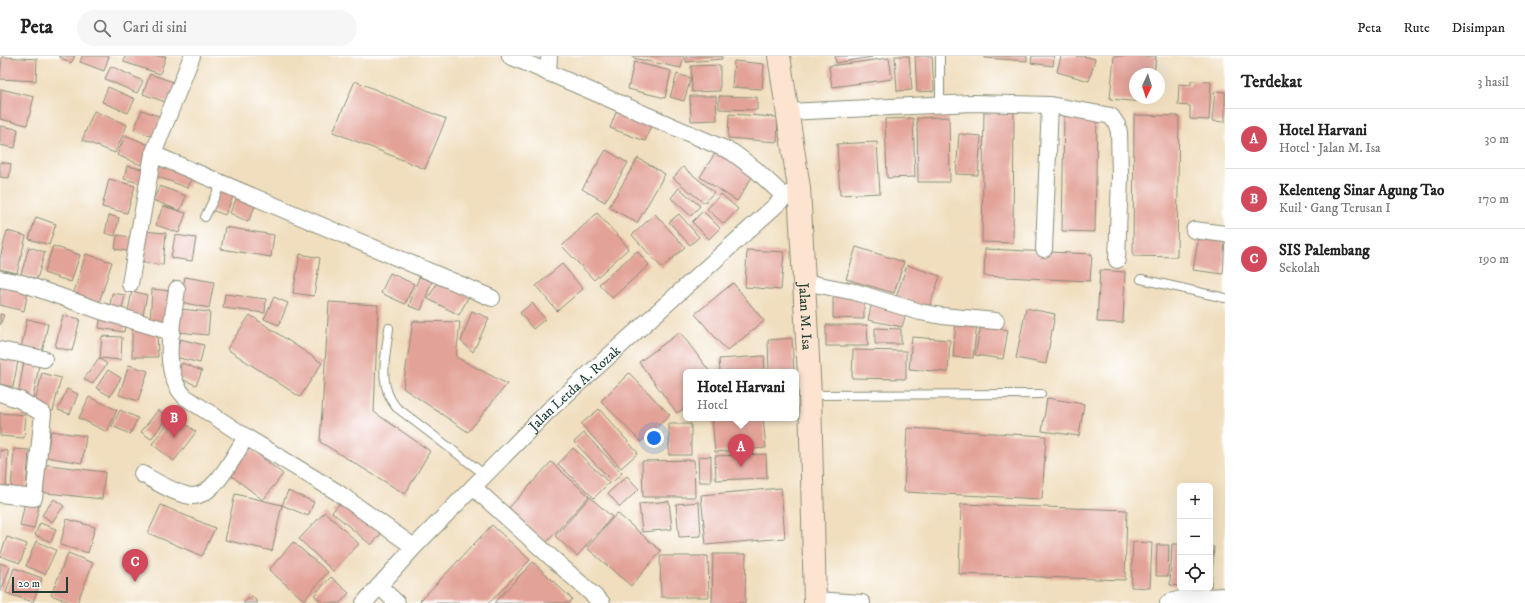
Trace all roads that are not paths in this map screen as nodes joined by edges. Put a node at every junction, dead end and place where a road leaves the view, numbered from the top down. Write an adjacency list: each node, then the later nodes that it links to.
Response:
1 (192, 56): 10 (street)
2 (510, 56): 6 (street)
3 (549, 56): 6 (street)
4 (779, 56): 9 (main road, Jalan M. Isa)
5 (940, 56): 7 (lane)
6 (548, 72): 12 (street)
7 (940, 105): 8 (street); 9 (street)
8 (1050, 105): 16 (street); 17 (street)
9 (788, 112): 12 (main road, Jalan M. Isa)
10 (153, 154): 11 (street); 21 (street)
11 (221, 184): 13 (lane); 23 (street)
12 (792, 192): 20 (main road, Jalan M. Isa); 35 (street, Jalan Letda A. Rozak)
13 (205, 218)
14 (1194, 230): 15 (street)
15 (1225, 234)
16 (1044, 249)
17 (1118, 260)
18 (0, 279): 27 (street)
19 (1141, 280): 24 (lane)
20 (804, 282): 25 (street); 32 (main road, Jalan M. Isa)
21 (130, 284)
22 (176, 289): 27 (street)
23 (492, 298)
24 (1225, 298)
25 (996, 321)
26 (388, 328): 35 (lane)
27 (172, 332): 33 (street)
28 (0, 350): 29 (street)
29 (44, 359)
30 (0, 394): 37 (street)
31 (1041, 394): 32 (lane)
32 (810, 395): 41 (main road, Jalan M. Isa)
33 (246, 437): 34 (street); 38 (street)
34 (142, 474)
35 (484, 474): 36 (street, Jalan Letda A. Rozak)
36 (474, 487): 38 (street, Jalan Letda A. Rozak); 44 (street)
37 (0, 494)
38 (414, 547): 39 (street, Jalan Letda A. Rozak)
39 (379, 586): 42 (street, Jalan Letda A. Rozak); 43 (street)
40 (1225, 596): 46 (street)
41 (815, 601): 45 (street)
42 (364, 603)
43 (397, 603)
44 (602, 603)
45 (862, 603)
46 (1168, 603)

